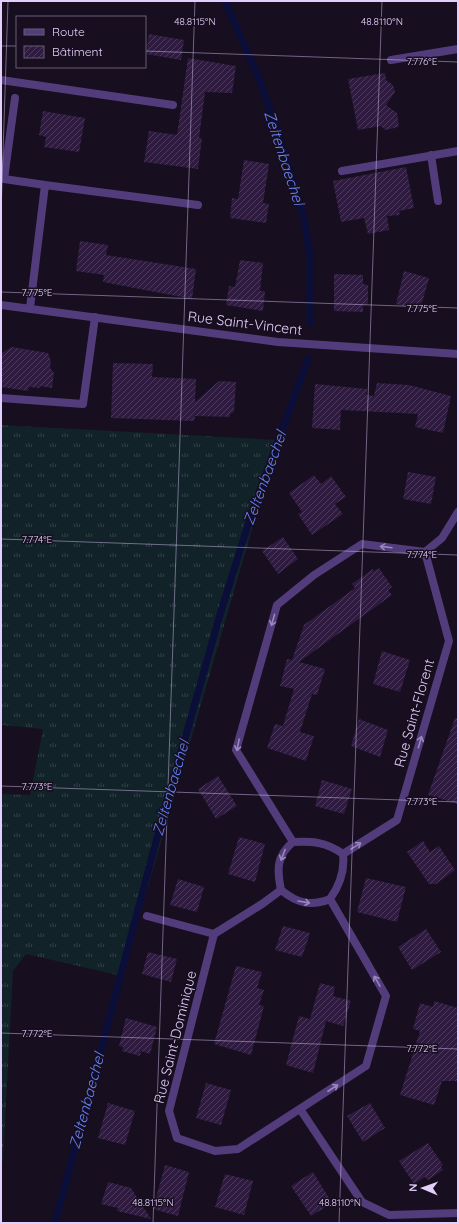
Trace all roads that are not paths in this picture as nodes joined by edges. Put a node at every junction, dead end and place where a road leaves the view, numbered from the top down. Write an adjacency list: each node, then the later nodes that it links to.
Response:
1 (458, 49): 2 (street)
2 (391, 60)
3 (1, 80): 5 (street)
4 (15, 98): 9 (street)
5 (173, 105)
6 (458, 151): 7 (street)
7 (431, 155): 8 (street); 10 (street)
8 (342, 171)
9 (45, 185): 11 (street); 13 (street)
10 (438, 201)
11 (198, 205)
12 (1, 305): 13 (street, Rue Saint-Vincent)
13 (30, 308): 14 (street, Rue Saint-Vincent)
14 (95, 317): 15 (street, Rue Saint-Vincent); 16 (street)
15 (458, 354)
16 (1, 398)
17 (458, 512): 18 (street)
18 (425, 552): 19 (street, one-way to 19); 20 (street, Rue Saint-Florent, one-way to 18)
19 (293, 842): 20 (street); 21 (street, one-way to 21)
20 (343, 854): 22 (street)
21 (281, 890): 22 (street, one-way to 22); 24 (street)
22 (330, 899): 25 (street, one-way to 22)
23 (147, 916): 24 (street)
24 (214, 934): 25 (street, Rue Saint-Dominique)
25 (300, 1109): 26 (street)
26 (458, 1213)

